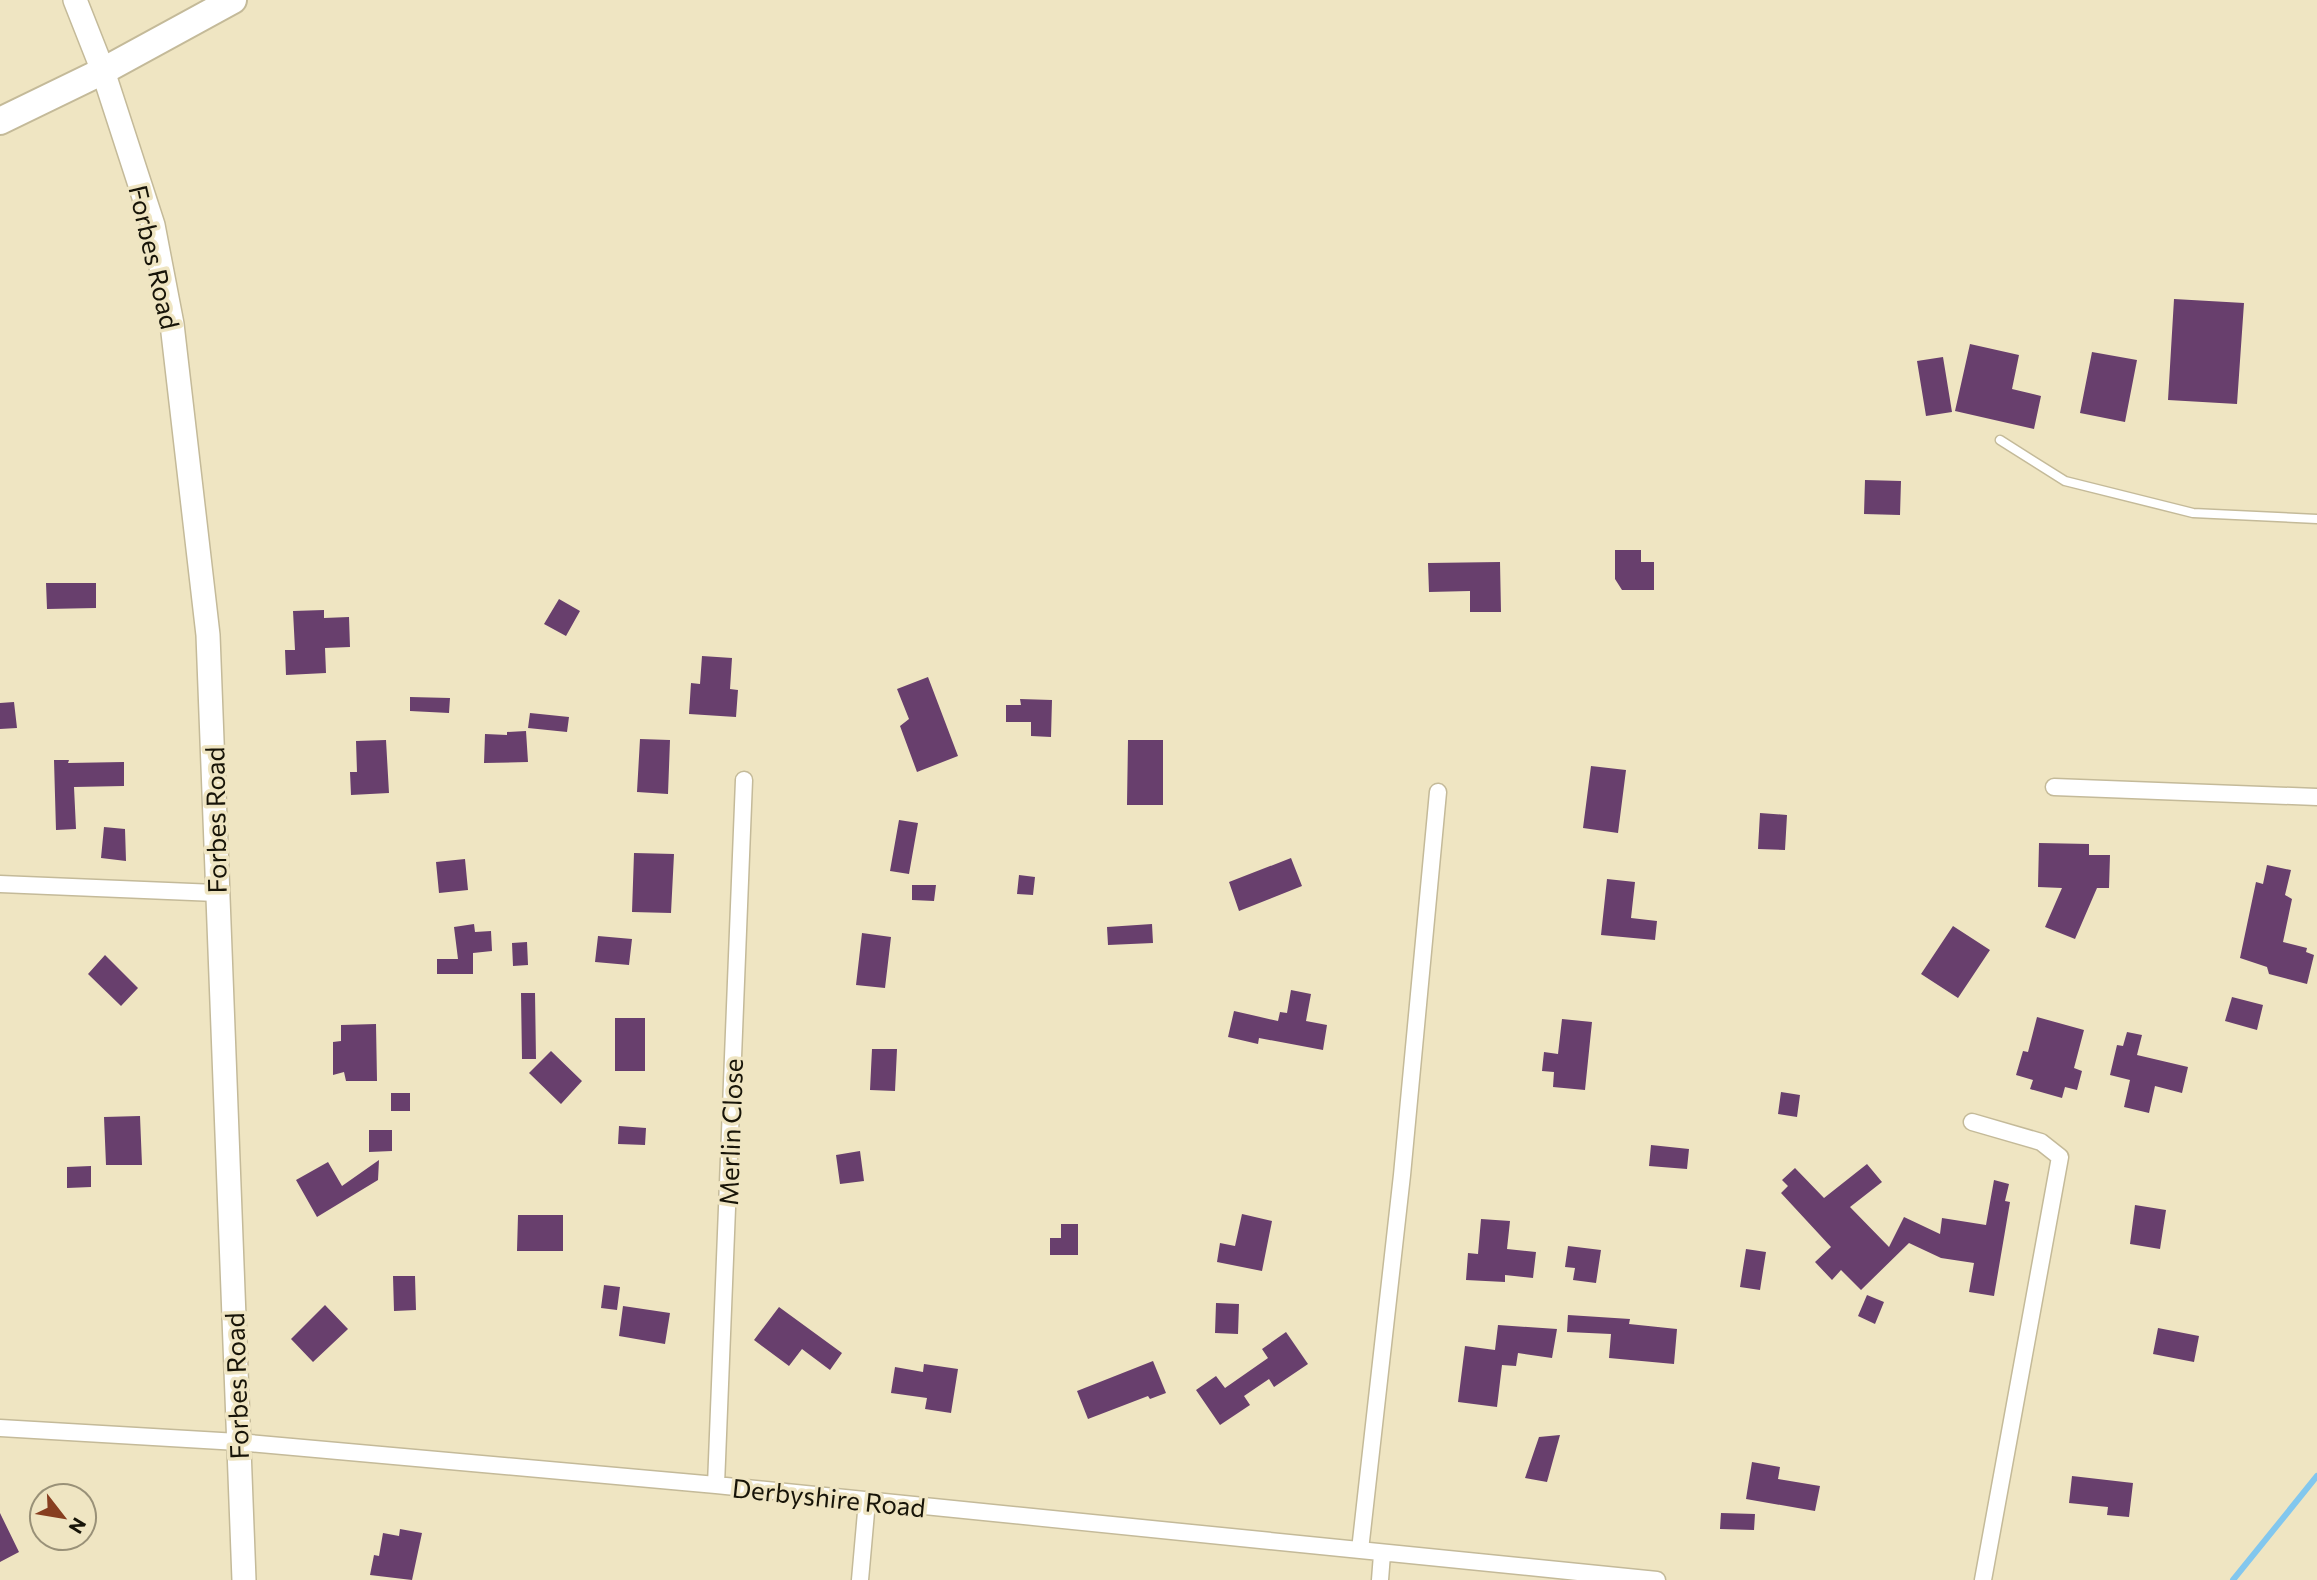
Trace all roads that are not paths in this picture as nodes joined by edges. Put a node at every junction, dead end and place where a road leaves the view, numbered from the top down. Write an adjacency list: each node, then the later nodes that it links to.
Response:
1 (75, 0): 3 (main road, Forbes Road)
2 (233, 0): 3 (main road)
3 (103, 71): 4 (main road); 12 (main road, Forbes Road)
4 (0, 121)
5 (2000, 440): 6 (lane)
6 (2317, 519)
7 (744, 780): 16 (street, Merlin Close)
8 (2054, 787): 10 (street)
9 (1438, 792): 18 (street)
10 (2317, 797)
11 (0, 884): 12 (street)
12 (216, 893): 15 (main road, Forbes Road)
13 (1972, 1122): 24 (street)
14 (0, 1428): 15 (street, Derbyshire Road)
15 (238, 1442): 16 (street, Derbyshire Road); 20 (main road, Forbes Road)
16 (716, 1485): 17 (street, Derbyshire Road)
17 (867, 1501): 18 (street, Derbyshire Road); 21 (street)
18 (1360, 1550): 19 (street, Derbyshire Road)
19 (1382, 1554): 22 (street); 23 (street, Derbyshire Road)
20 (244, 1580)
21 (860, 1580)
22 (1380, 1580)
23 (1657, 1580)
24 (1983, 1580)

